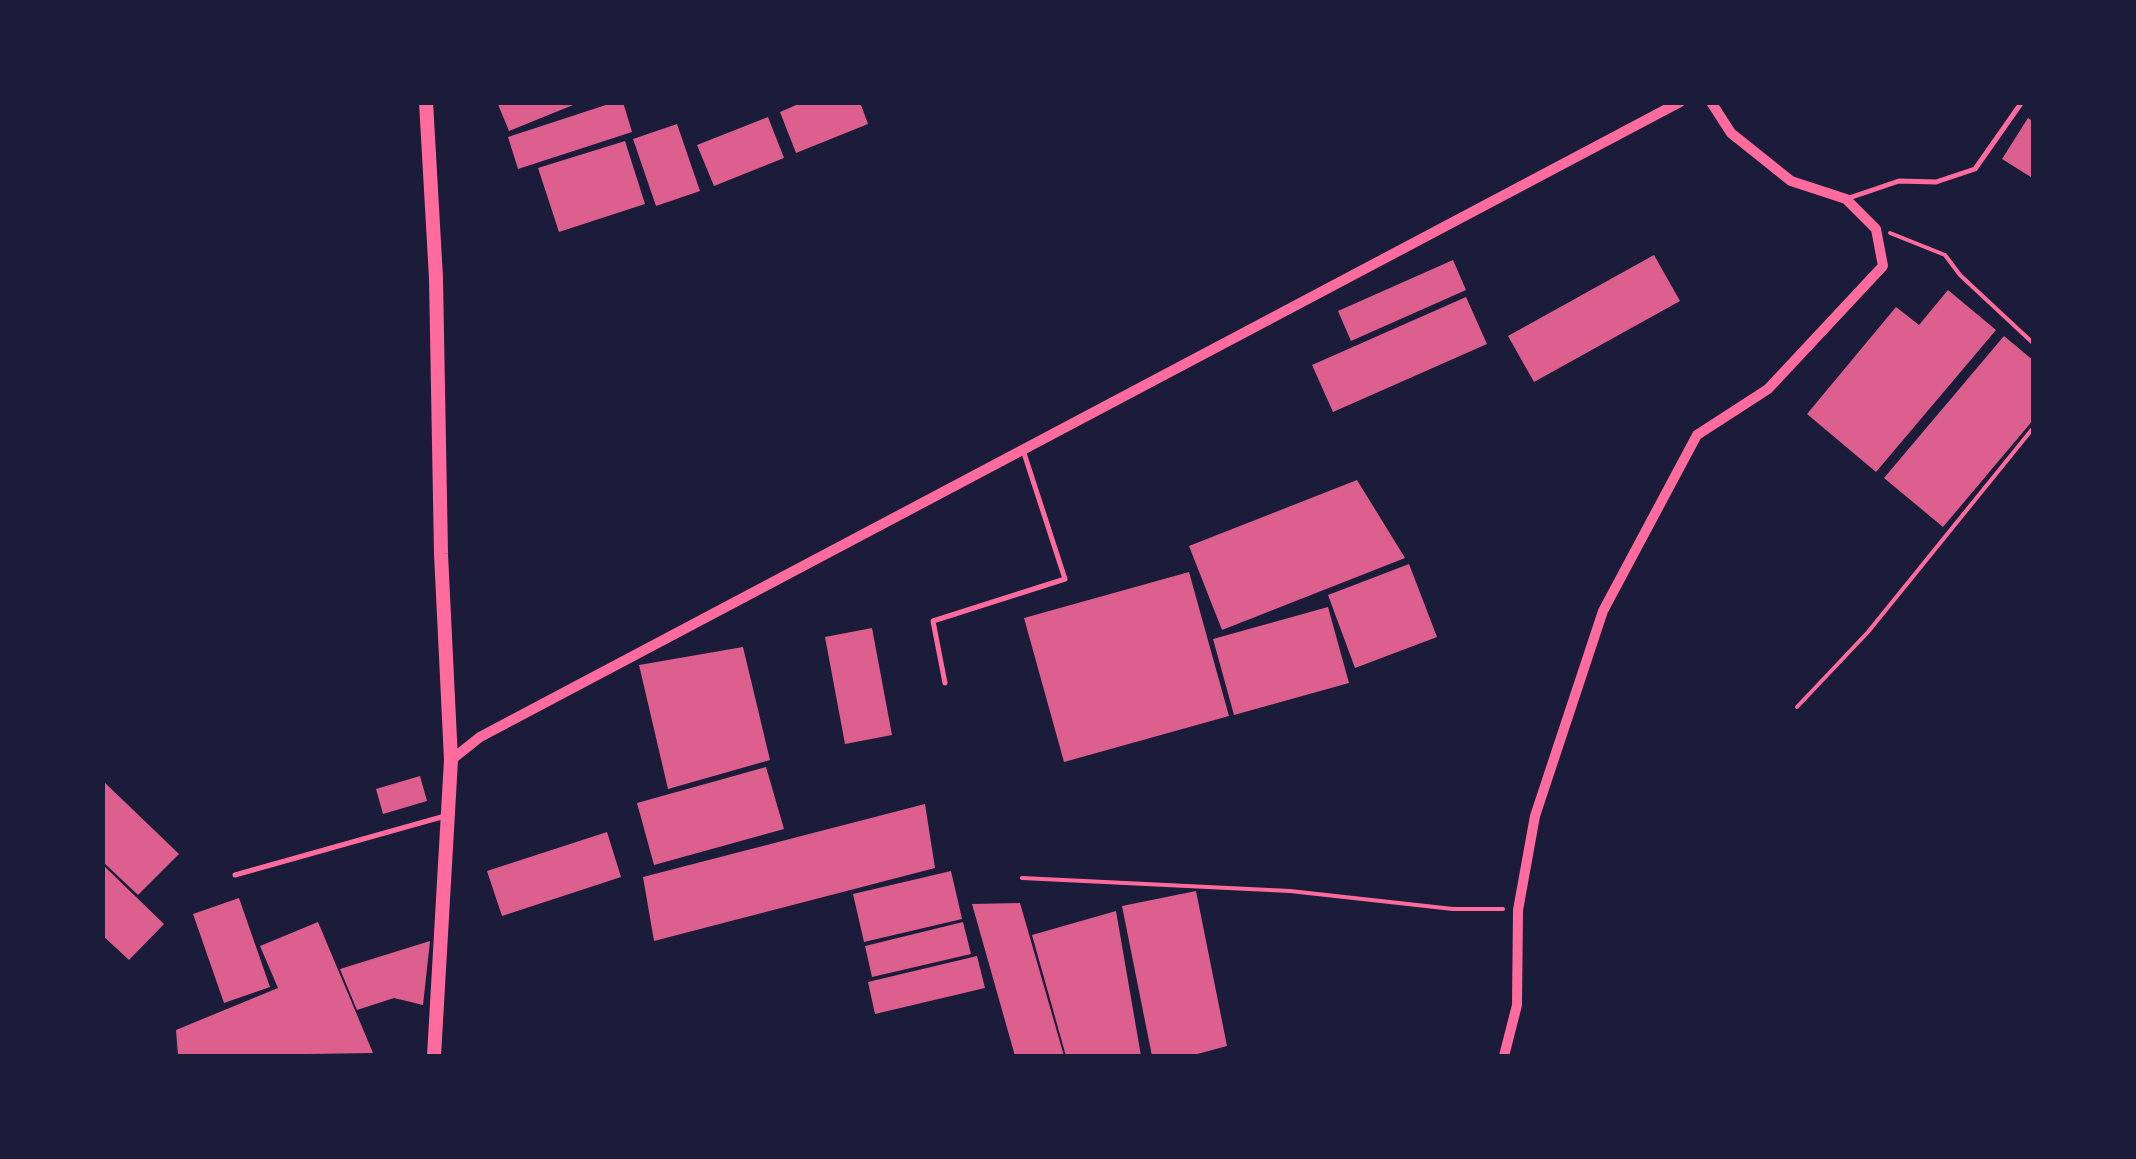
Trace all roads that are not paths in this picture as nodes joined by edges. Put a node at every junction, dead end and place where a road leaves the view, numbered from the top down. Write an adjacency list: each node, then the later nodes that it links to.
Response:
1 (426, 102): 8 (street)
2 (1680, 102): 6 (street)
3 (1712, 102): 5 (street)
4 (2022, 102): 5 (lane)
5 (1846, 199): 12 (street)
6 (1023, 450): 7 (lane); 8 (street)
7 (945, 682)
8 (451, 760): 9 (street)
9 (448, 815): 10 (lane); 11 (street)
10 (235, 875)
11 (434, 1056)
12 (1504, 1056)

